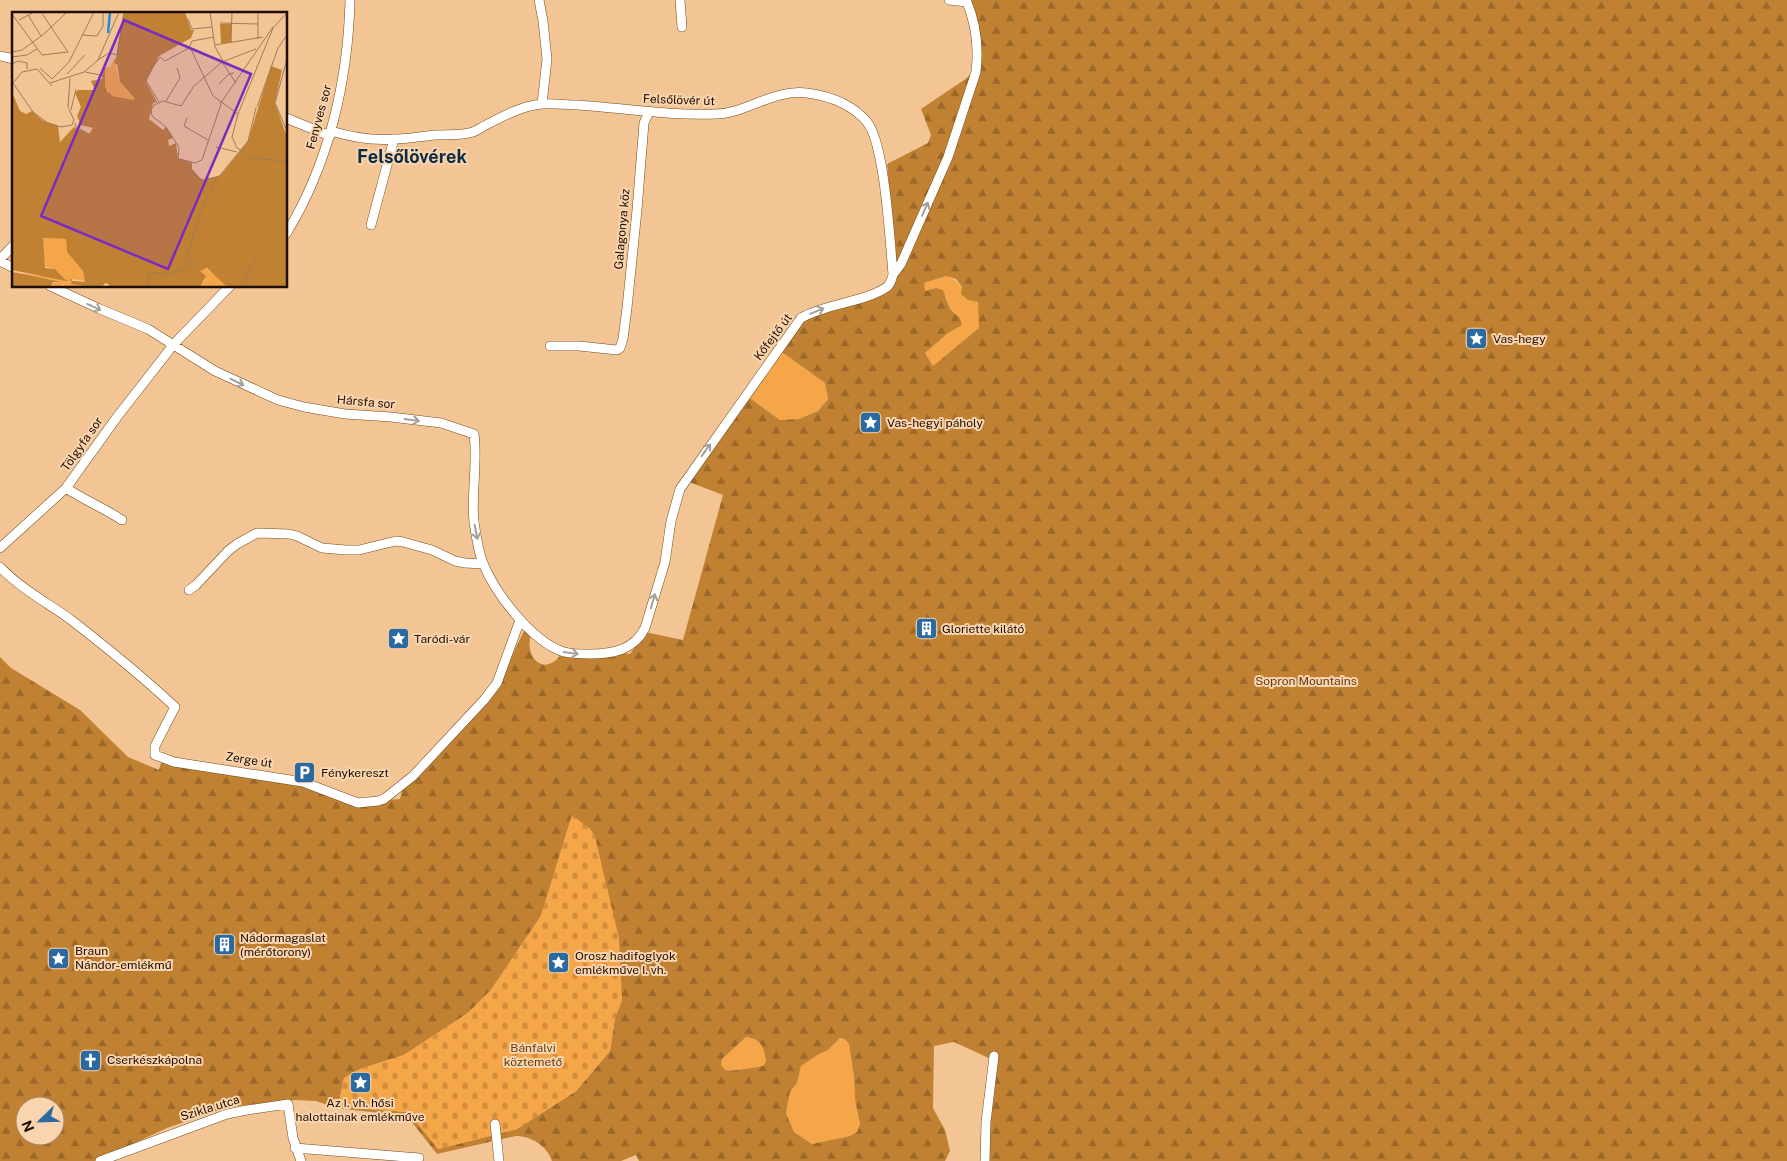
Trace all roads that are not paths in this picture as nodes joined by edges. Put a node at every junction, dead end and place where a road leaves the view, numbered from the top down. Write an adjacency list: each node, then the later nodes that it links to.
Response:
1 (350, 0): 10 (street, Fenyves sor)
2 (539, 0): 7 (street)
3 (680, 0): 6 (street)
4 (948, 0): 5 (street)
5 (966, 1): 17 (street, Kőfejtő út, one-way to 5)
6 (682, 27)
7 (542, 104): 8 (street, Felsőlövér út); 11 (street, Felsőlövér út)
8 (649, 112): 17 (street, Felsőlövér út); 21 (street, Galagonya köz)
9 (288, 119): 10 (street, Felsőlövér út)
10 (330, 134): 11 (street, Felsőlövér út); 13 (street, Fenyves sor)
11 (394, 139): 12 (street)
12 (371, 226)
13 (288, 231)
14 (12, 247): 15 (street)
15 (0, 260): 16 (street)
16 (12, 267)
17 (893, 274): 29 (street, Kőfejtő út, one-way to 17)
18 (54, 288): 20 (street, Hársfa sor, one-way to 20)
19 (228, 288): 20 (street)
20 (174, 344): 22 (street, Tölgyfa sor); 25 (street, Hársfa sor, one-way to 25)
21 (550, 346)
22 (66, 488): 23 (street); 24 (street, Tölgyfa sor)
23 (122, 520)
24 (0, 548)
25 (484, 564): 27 (street); 28 (street, Hársfa sor)
26 (0, 566): 28 (street, Zerge út)
27 (189, 590)
28 (520, 620): 29 (street, Hársfa sor)
29 (548, 643)
30 (994, 1056): 37 (street)
31 (495, 1124): 36 (street)
32 (295, 1148): 33 (street); 34 (street, Szikla utca); 35 (street, Szikla utca)
33 (419, 1158)
34 (100, 1161)
35 (301, 1161)
36 (499, 1161)
37 (985, 1161)

